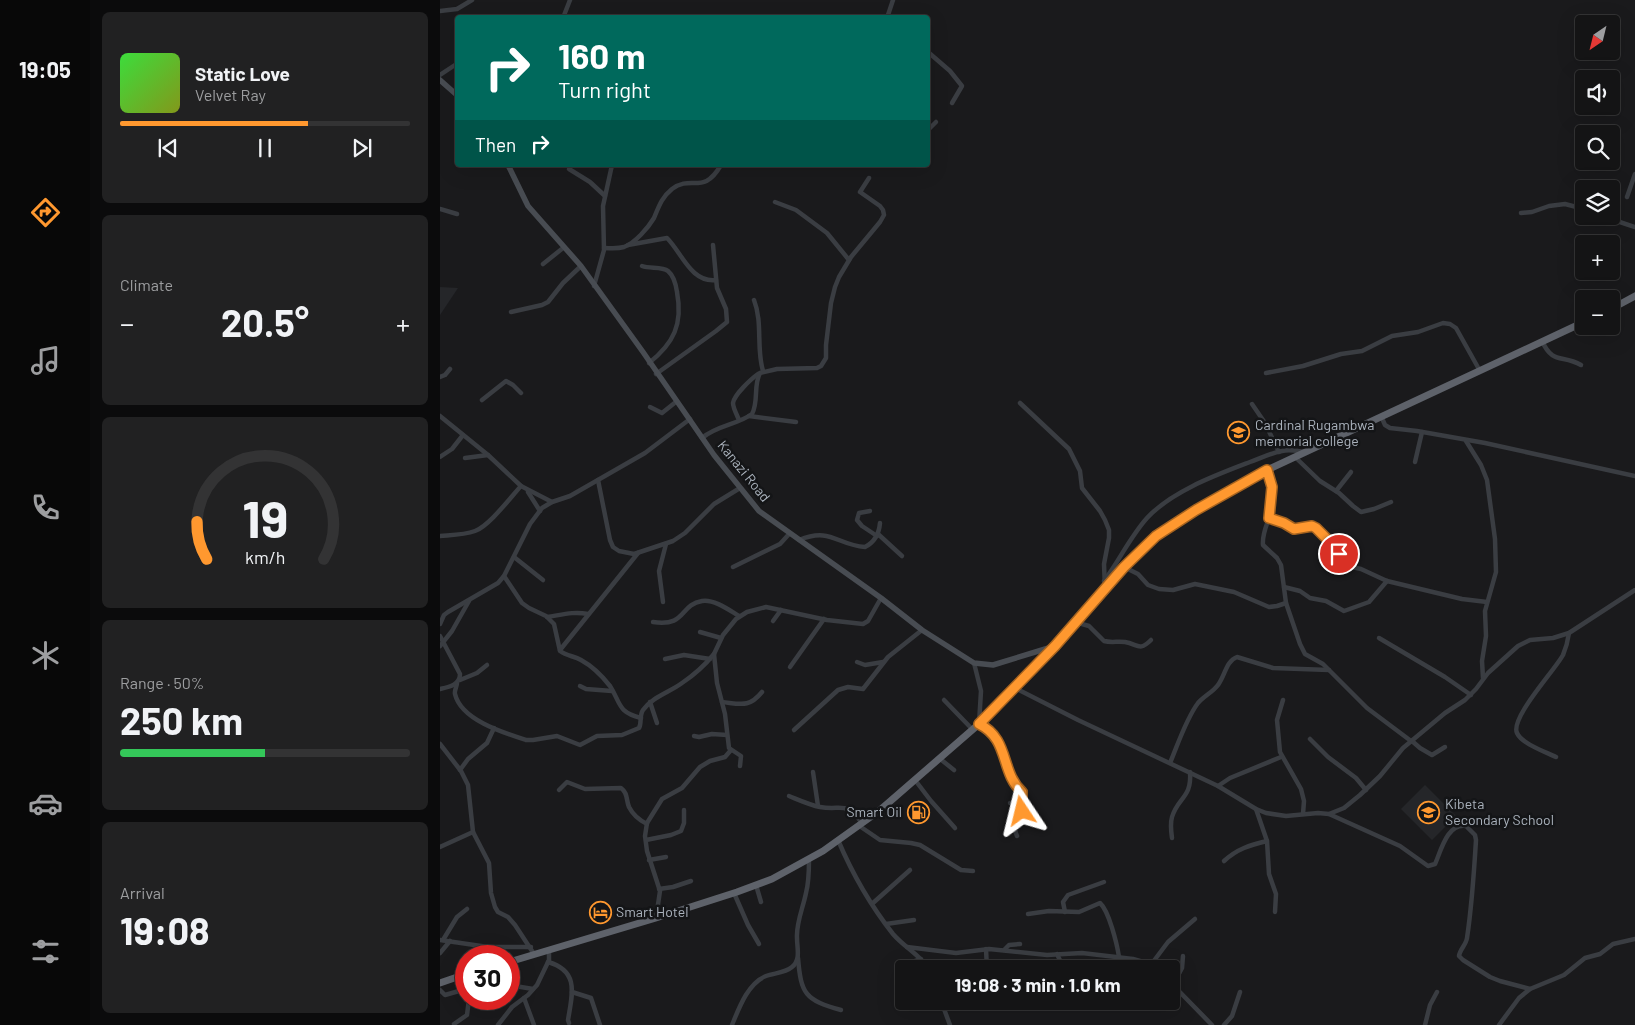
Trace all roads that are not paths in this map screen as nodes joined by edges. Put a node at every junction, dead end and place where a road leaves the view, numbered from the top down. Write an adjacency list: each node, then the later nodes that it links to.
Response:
1 (472, 0): 4 (street)
2 (570, 0): 5 (street)
3 (893, 0): 6 (street)
4 (440, 11)
5 (564, 15)
6 (888, 15)
7 (930, 54): 12 (street)
8 (455, 64): 9 (street)
9 (440, 75)
10 (440, 80): 11 (main road)
11 (455, 93)
12 (952, 103)
13 (936, 122): 14 (street)
14 (930, 128)
15 (509, 167): 32 (main road, Kanazi Road)
16 (612, 167): 21 (street)
17 (720, 167): 31 (street)
18 (569, 170): 21 (street)
19 (1635, 174): 22 (street)
20 (869, 178): 34 (street)
21 (605, 196): 33 (street)
22 (1627, 198)
23 (775, 202): 34 (street)
24 (1575, 207): 26 (street)
25 (440, 209): 27 (street)
26 (1521, 213)
27 (457, 214)
28 (1620, 223): 29 (street)
29 (1635, 228)
30 (713, 245): 38 (street)
31 (627, 246): 33 (street); 38 (street)
32 (563, 248): 35 (street); 36 (main road, Kanazi Road)
33 (604, 248): 39 (street)
34 (849, 260): 50 (street)
35 (543, 264)
36 (581, 266): 39 (main road, Kanazi Road); 43 (street)
37 (642, 266): 46 (street)
38 (716, 280): 52 (street)
39 (594, 286): 46 (main road, Kanazi Road)
40 (1635, 296): 42 (highway)
41 (754, 300): 50 (street)
42 (1620, 304)
43 (511, 312)
44 (1575, 326): 45 (highway)
45 (1542, 341): 47 (street); 49 (highway)
46 (649, 362): 52 (main road, Kanazi Road)
47 (1581, 364)
48 (450, 369): 53 (street)
49 (1480, 370): 51 (street); 62 (highway)
50 (762, 372): 61 (street); 64 (street)
51 (1266, 373)
52 (656, 374): 56 (main road, Kanazi Road)
53 (440, 377)
54 (521, 393): 55 (street)
55 (482, 400)
56 (677, 401): 59 (street); 63 (main road, Kanazi Road)
57 (1020, 403): 104 (street)
58 (1252, 404): 70 (street)
59 (650, 407)
60 (440, 416): 67 (street)
61 (749, 416): 64 (street); 65 (street)
62 (1381, 416): 66 (street); 71 (highway)
63 (690, 419): 68 (main road, Kanazi Road); 80 (street)
64 (739, 420): 68 (street)
65 (796, 422)
66 (1422, 432): 69 (street); 76 (street)
67 (463, 435): 72 (street); 73 (street)
68 (702, 438): 82 (main road, Kanazi Road)
69 (1466, 441): 79 (street); 110 (street)
70 (1279, 452): 71 (street); 104 (street)
71 (1306, 452): 74 (highway)
72 (488, 455): 75 (street); 81 (street)
73 (440, 457)
74 (1295, 457): 77 (highway); 84 (street)
75 (465, 458)
76 (1415, 462)
77 (1267, 470): 89 (street); 100 (highway)
78 (1351, 472): 84 (street)
79 (1635, 476)
80 (598, 480): 85 (street); 96 (street)
81 (521, 486): 83 (street); 93 (street)
82 (740, 488): 91 (main road, Kanazi Road); 95 (street)
83 (527, 491): 85 (street); 87 (street)
84 (1336, 491): 86 (street)
85 (552, 502): 87 (street)
86 (1391, 502)
87 (540, 511): 98 (street)
88 (870, 511): 92 (street)
89 (1269, 518): 103 (street); 105 (street)
90 (880, 523): 92 (street)
91 (790, 533): 94 (main road, Kanazi Road); 99 (street)
92 (877, 535): 94 (street); 97 (street)
93 (440, 536)
94 (799, 540): 107 (main road, Kanazi Road)
95 (666, 544): 96 (street); 109 (street)
96 (638, 553): 114 (street)
97 (902, 556)
98 (514, 557): 101 (street); 102 (street)
99 (733, 567)
100 (1124, 567): 104 (highway); 111 (street)
101 (504, 576): 108 (street); 116 (street)
102 (543, 580)
103 (1387, 581): 105 (street); 110 (street)
104 (1104, 585): 120 (highway)
105 (1284, 588): 111 (street)
106 (1635, 590): 124 (street)
107 (881, 598): 117 (street); 122 (main road, Kanazi Road)
108 (470, 600): 113 (street); 129 (street)
109 (663, 602)
110 (1487, 602): 141 (street)
111 (1286, 603): 140 (street)
112 (781, 610): 115 (street); 117 (street); 118 (street)
113 (442, 614): 121 (street)
114 (588, 614): 116 (street); 131 (street)
115 (739, 616): 119 (street); 126 (street)
116 (547, 617): 131 (street)
117 (824, 620): 139 (street)
118 (773, 621)
119 (654, 622)
120 (1075, 622): 128 (street); 130 (highway)
121 (440, 624)
122 (922, 630): 136 (street); 137 (main road, Kanazi Road)
123 (700, 632): 126 (street)
124 (1569, 633): 141 (street); 167 (street)
125 (440, 636): 129 (street)
126 (721, 638): 132 (street)
127 (1378, 638): 148 (street)
128 (1151, 640)
129 (441, 644): 142 (street)
130 (1055, 646): 137 (main road); 144 (highway)
131 (560, 650): 146 (street)
132 (714, 654): 134 (street); 152 (street)
133 (665, 659): 134 (street)
134 (710, 659): 151 (street)
135 (857, 662): 136 (street)
136 (884, 662): 157 (street)
137 (974, 663): 155 (street)
138 (487, 664): 142 (street)
139 (790, 667)
140 (1330, 670): 162 (street); 169 (street)
141 (1483, 680): 148 (street)
142 (458, 681): 145 (street); 156 (street)
143 (580, 686): 146 (street)
144 (1015, 688): 155 (highway); 169 (street)
145 (440, 689)
146 (612, 691): 153 (street)
147 (762, 692): 152 (street)
148 (1471, 695): 162 (street)
149 (944, 700): 158 (street)
150 (1283, 700): 166 (street)
151 (650, 702): 153 (street); 154 (street)
152 (722, 702): 159 (street)
153 (641, 718): 156 (street)
154 (658, 723)
155 (979, 724): 158 (highway); 180 (street)
156 (494, 728): 171 (street)
157 (794, 730)
158 (973, 730): 168 (highway)
159 (727, 735): 160 (street); 165 (street)
160 (694, 736)
161 (1310, 739): 178 (street)
162 (1412, 741): 164 (street); 178 (street)
163 (440, 744): 171 (street)
164 (1445, 747)
165 (731, 750): 170 (street); 187 (street)
166 (1281, 757): 176 (street); 185 (street)
167 (1556, 757)
168 (939, 758): 172 (street); 175 (highway)
169 (1170, 763): 174 (street)
170 (740, 766)
171 (460, 770): 190 (street)
172 (954, 770)
173 (813, 772): 182 (street)
174 (1190, 772): 176 (street); 192 (street)
175 (915, 780): 188 (highway); 189 (street)
176 (1218, 786): 183 (street)
177 (559, 790): 187 (street)
178 (1366, 790): 186 (street)
179 (790, 796): 182 (street)
180 (1022, 799): 181 (street); 191 (street)
181 (1010, 803)
182 (818, 806): 188 (street)
183 (1256, 809): 185 (street); 195 (street)
184 (684, 810): 193 (street)
185 (1303, 814): 186 (street)
186 (1328, 814): 245 (street)
187 (647, 824): 193 (street)
188 (860, 824): 194 (highway); 202 (street)
189 (955, 828)
190 (473, 832): 196 (street); 227 (street)
191 (1017, 836)
192 (1172, 838)
193 (646, 840): 199 (street)
194 (838, 840): 198 (highway); 209 (street)
195 (1267, 841): 200 (street); 212 (street)
196 (440, 847)
197 (666, 857): 199 (street)
198 (809, 859): 205 (highway); 230 (street)
199 (649, 860): 206 (street)
200 (1224, 861)
201 (910, 870): 209 (street)
202 (974, 871)
203 (691, 881): 206 (street)
204 (1104, 882): 211 (street)
205 (756, 885): 207 (highway); 208 (street)
206 (659, 889): 214 (street)
207 (734, 893): 214 (highway); 221 (street)
208 (761, 902)
209 (873, 903): 217 (street)
210 (467, 909): 219 (street)
211 (1065, 912): 213 (street); 233 (street)
212 (1275, 912)
213 (1028, 914)
214 (656, 918): 224 (highway)
215 (1195, 919): 238 (street)
216 (914, 920): 217 (street)
217 (886, 924): 223 (street)
218 (1635, 939): 245 (street)
219 (442, 940): 220 (street)
220 (450, 941): 227 (street); 228 (street)
221 (759, 944)
222 (1020, 944): 226 (street)
223 (907, 947): 225 (street); 234 (street)
224 (549, 950): 227 (highway); 239 (street)
225 (986, 950): 226 (street); 235 (street)
226 (1004, 950): 229 (street)
227 (532, 951): 232 (highway)
228 (440, 953)
229 (1057, 954): 233 (street); 236 (street)
230 (798, 956): 254 (street); 261 (street)
231 (1183, 956): 240 (street)
232 (520, 957)
233 (1119, 958): 237 (street)
234 (921, 959)
235 (987, 960)
236 (1060, 960)
237 (1135, 960)
238 (1156, 960)
239 (548, 962): 244 (street); 248 (street)
240 (1180, 971)
241 (455, 978): 242 (highway)
242 (440, 983)
243 (520, 987): 244 (street)
244 (534, 989): 252 (street)
245 (1530, 989): 266 (street)
246 (440, 990): 247 (street)
247 (455, 992)
248 (572, 992): 256 (street); 260 (street)
249 (1180, 992): 263 (street)
250 (1240, 992): 264 (street)
251 (1437, 992): 265 (street)
252 (524, 998): 258 (street); 259 (street)
253 (469, 1010): 257 (street)
254 (840, 1010)
255 (944, 1010): 262 (street)
256 (569, 1023)
257 (454, 1024)
258 (498, 1025)
259 (534, 1025)
260 (600, 1025)
261 (732, 1025)
262 (950, 1025)
263 (1212, 1025)
264 (1224, 1025)
265 (1424, 1025)
266 (1500, 1025)

